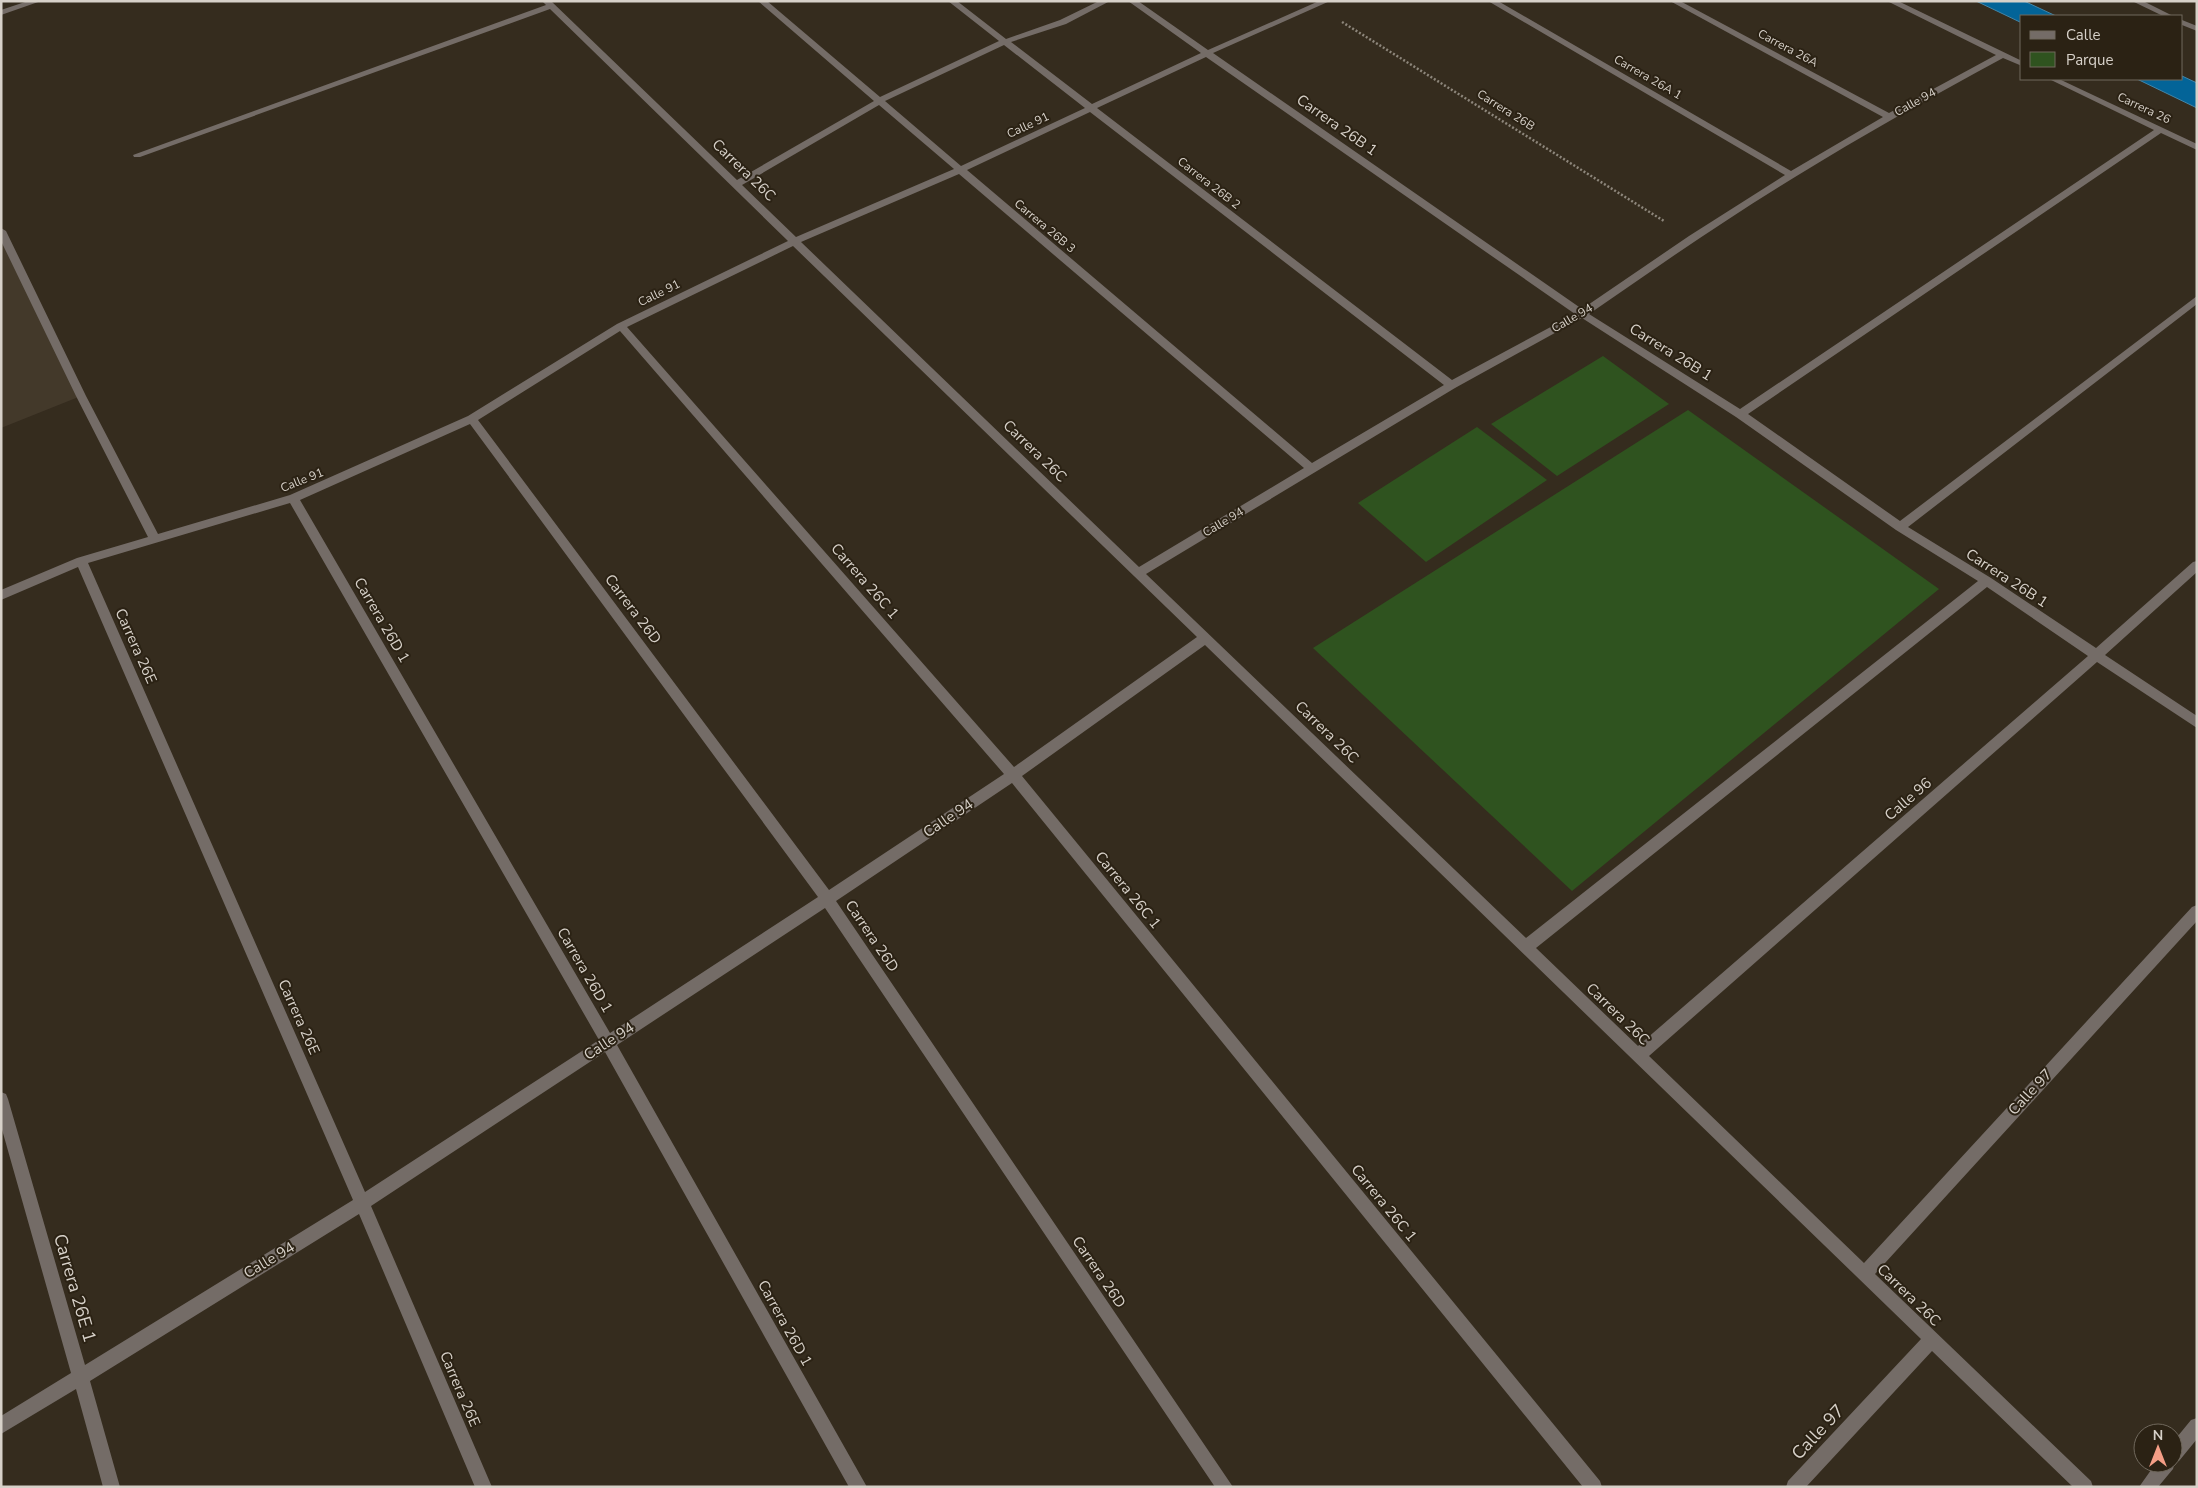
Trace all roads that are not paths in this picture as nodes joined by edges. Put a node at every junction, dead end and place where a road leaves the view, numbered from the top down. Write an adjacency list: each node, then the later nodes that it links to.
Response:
1 (37, 1): 13 (street)
2 (762, 1): 22 (street, Carrera 26B 3)
3 (952, 1): 17 (street, Carrera 26B 2)
4 (1106, 1): 17 (street)
5 (1132, 1): 18 (street, Carrera 26B 1)
6 (1326, 1): 12 (street, Calle 91)
7 (1492, 1): 29 (street, Carrera 26A 1)
8 (1674, 1): 24 (street, Carrera 26A)
9 (1891, 1): 19 (street)
10 (2136, 1): 14 (street)
11 (548, 3): 27 (street); 30 (street, Carrera 26C)
12 (1312, 4): 18 (street, Calle 91)
13 (1, 13)
14 (2167, 15)
15 (2183, 22): 16 (street)
16 (2197, 29)
17 (1004, 42): 22 (street); 23 (street, Carrera 26B 2)
18 (1207, 53): 23 (street, Calle 91); 34 (street, Carrera 26B 1)
19 (2002, 54): 20 (street); 24 (street, Calle 94)
20 (2020, 63)
21 (2055, 80): 25 (street, Carrera 26)
22 (879, 101): 28 (street, Carrera 26B 3); 30 (street)
23 (1092, 108): 28 (street, Calle 91); 36 (street, Carrera 26B 2)
24 (1889, 116): 29 (street, Calle 94)
25 (2161, 129): 26 (street, Carrera 26); 37 (street)
26 (2197, 147)
27 (137, 155)
28 (960, 170): 32 (street, Calle 91); 39 (street, Carrera 26B 3)
29 (1791, 175): 34 (street, Calle 94)
30 (736, 184): 32 (street, Carrera 26C)
31 (1, 231): 42 (street)
32 (795, 241): 35 (street, Calle 91); 45 (street, Carrera 26C)
33 (2197, 299): 41 (street)
34 (1582, 314): 36 (street, Calle 94); 37 (street, Carrera 26B 1)
35 (621, 326): 38 (street, Calle 91); 51 (street, Carrera 26C 1)
36 (1451, 385): 39 (street, Calle 94)
37 (1740, 414): 41 (street, Carrera 26B 1)
38 (472, 419): 40 (street, Calle 91); 52 (street, Carrera 26D)
39 (1312, 469): 45 (street, Calle 94)
40 (293, 498): 42 (street, Calle 91); 55 (street, Carrera 26D 1)
41 (1900, 527): 46 (street, Carrera 26B 1)
42 (155, 539): 43 (street, Calle 91)
43 (81, 561): 47 (street, Calle 91); 58 (street, Carrera 26E)
44 (2197, 565): 49 (street, Calle 96)
45 (1138, 573): 48 (street, Carrera 26C)
46 (1987, 581): 49 (street, Carrera 26B 1); 54 (street)
47 (1, 594)
48 (1206, 638): 51 (street, Calle 94); 54 (street, Carrera 26C)
49 (2097, 655): 50 (street, Carrera 26B 1); 56 (street, Calle 96)
50 (2197, 723)
51 (1013, 775): 52 (street, Calle 94); 70 (street, Carrera 26C 1)
52 (827, 899): 55 (street, Calle 94); 69 (street, Carrera 26D)
53 (2197, 911): 59 (street, Calle 97)
54 (1526, 948): 56 (street, Carrera 26C)
55 (608, 1042): 58 (street, Calle 94); 68 (street, Carrera 26D 1)
56 (1638, 1056): 59 (street, Carrera 26C)
57 (1, 1099): 61 (street, Carrera 26E 1)
58 (362, 1203): 61 (street, Calle 94); 67 (street, Carrera 26E)
59 (1864, 1274): 60 (street, Carrera 26C)
60 (1932, 1339): 71 (street, Calle 97); 72 (street, Carrera 26C)
61 (79, 1376): 62 (street, Calle 94); 66 (street, Carrera 26E 1)
62 (1, 1426)
63 (2197, 1426): 64 (street)
64 (2183, 1443)
65 (2159, 1473): 73 (street)
66 (112, 1487)
67 (484, 1487)
68 (859, 1487)
69 (1225, 1487)
70 (1594, 1487)
71 (1794, 1487)
72 (2085, 1487)
73 (2147, 1487)

